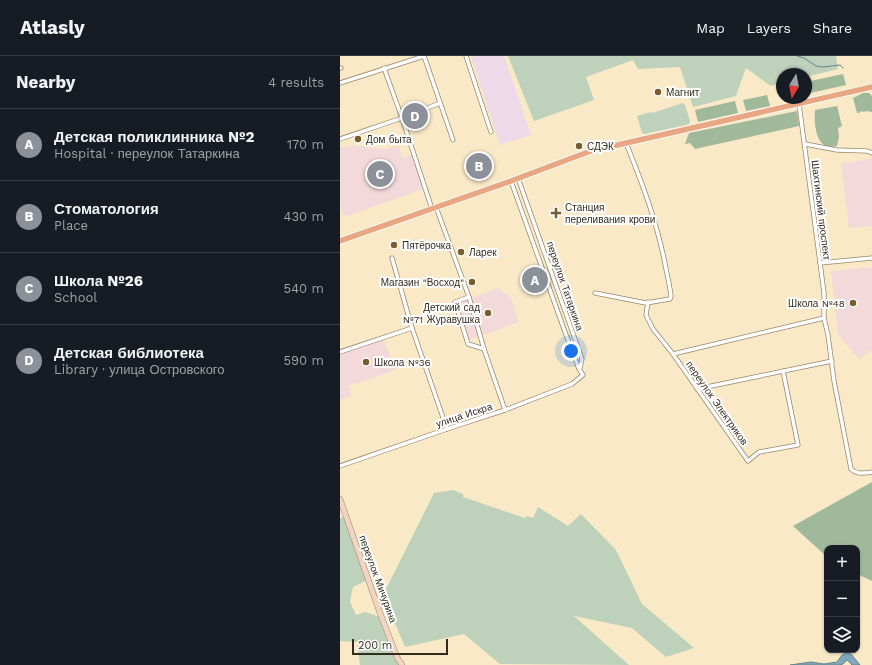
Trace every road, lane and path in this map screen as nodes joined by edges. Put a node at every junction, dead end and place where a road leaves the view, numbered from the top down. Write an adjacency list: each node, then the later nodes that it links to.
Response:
1 (424, 56): 3 (street); 7 (street)
2 (466, 56): 10 (street)
3 (384, 68): 4 (street); 9 (street)
4 (340, 83)
5 (872, 87): 6 (main road)
6 (812, 101)
7 (440, 103): 9 (street); 12 (street)
8 (799, 104): 13 (main road); 14 (street, Шахтинский проспект)
9 (402, 118): 11 (street); 18 (street)
10 (491, 132)
11 (340, 139)
12 (453, 140)
13 (626, 143): 16 (main road); 25 (street)
14 (805, 144): 15 (street); 22 (street, Шахтинский проспект)
15 (872, 153)
16 (518, 178): 17 (main road); 32 (street, переулок Татаркина)
17 (512, 181): 18 (main road); 32 (street, переулок Татаркина)
18 (434, 208): 19 (main road); 24 (street)
19 (340, 241)
20 (392, 258): 27 (street)
21 (872, 258): 22 (street)
22 (820, 263): 26 (street, Шахтинский проспект)
23 (595, 293): 25 (street)
24 (469, 297): 28 (street); 28 (street)
25 (648, 302): 30 (street, переулок Электриков)
26 (824, 318): 30 (street); 31 (street, Шахтинский проспект)
27 (412, 328): 29 (street); 36 (street)
28 (484, 349): 35 (street)
29 (340, 352)
30 (673, 354): 34 (street, переулок Электриков)
31 (832, 361): 33 (street); 38 (street, Шахтинский проспект)
32 (579, 369): 35 (street, улица Искра)
33 (783, 371): 34 (street); 34 (street, переулок Электриков)
34 (697, 389)
35 (505, 410): 36 (street, улица Искра)
36 (447, 428): 37 (street, улица Искра)
37 (340, 466)
38 (872, 472)
39 (340, 499): 40 (main road, переулок Мичурина)
40 (343, 516): 41 (main road, переулок Мичурина)
41 (402, 665)

